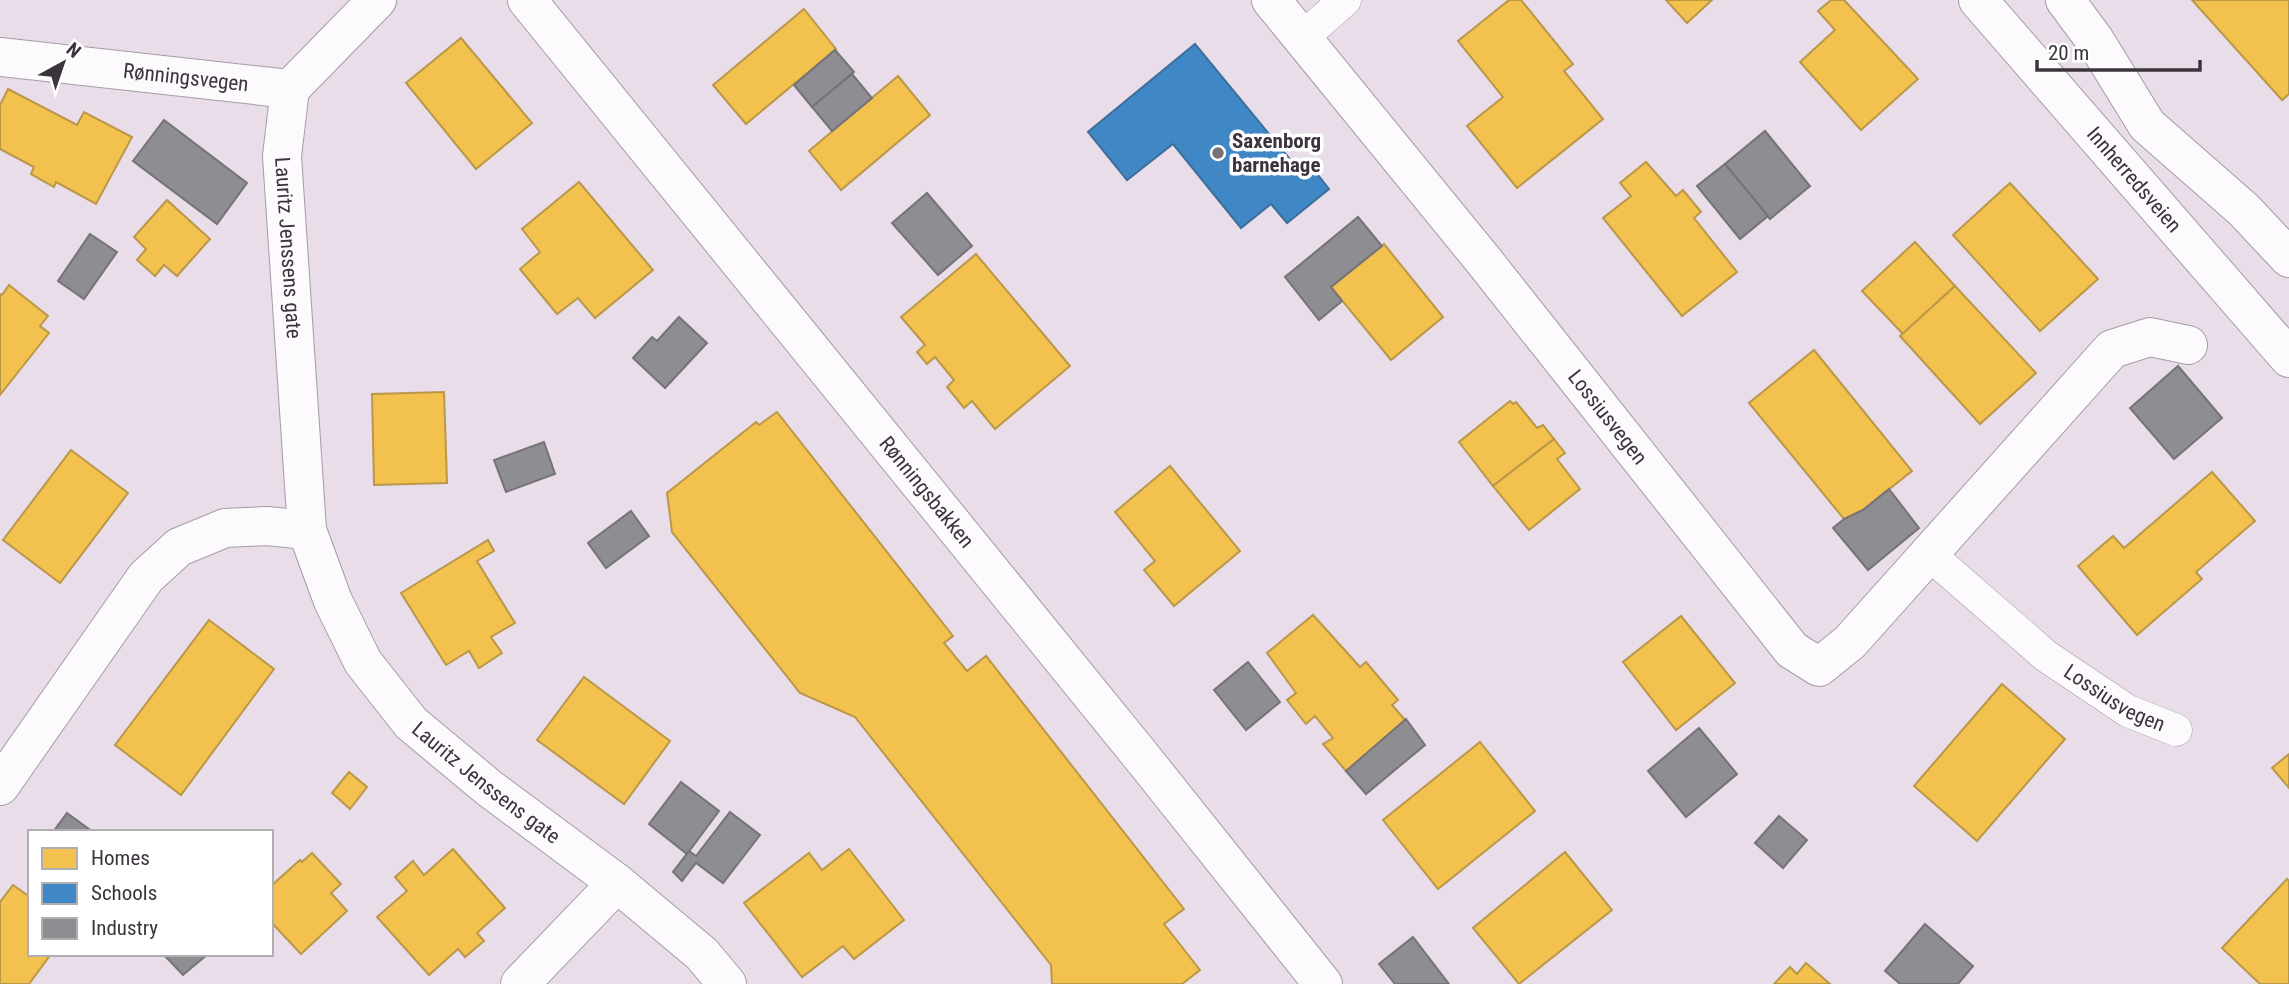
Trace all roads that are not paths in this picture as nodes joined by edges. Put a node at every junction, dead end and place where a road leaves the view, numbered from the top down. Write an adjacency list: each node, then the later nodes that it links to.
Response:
1 (377, 0): 9 (street)
2 (527, 0): 20 (street, Rønningsbakken)
3 (1271, 0): 7 (street, Lossiusvegen)
4 (1345, 0): 7 (lane)
5 (1978, 0): 12 (street, Innherredsveien)
6 (2064, 0): 10 (street)
7 (1302, 38): 14 (street, Lossiusvegen)
8 (0, 57): 9 (street, Rønningsvegen)
9 (290, 89): 13 (street, Lauritz Jenssens gate)
10 (2289, 258)
11 (2188, 345): 14 (street, Lossiusvegen)
12 (2289, 358)
13 (307, 530): 16 (street); 17 (street, Lauritz Jenssens gate)
14 (1929, 554): 15 (lane, Lossiusvegen)
15 (2176, 730)
16 (0, 786)
17 (617, 883): 18 (street); 19 (street, Lauritz Jenssens gate)
18 (520, 984)
19 (727, 984)
20 (1323, 984)

